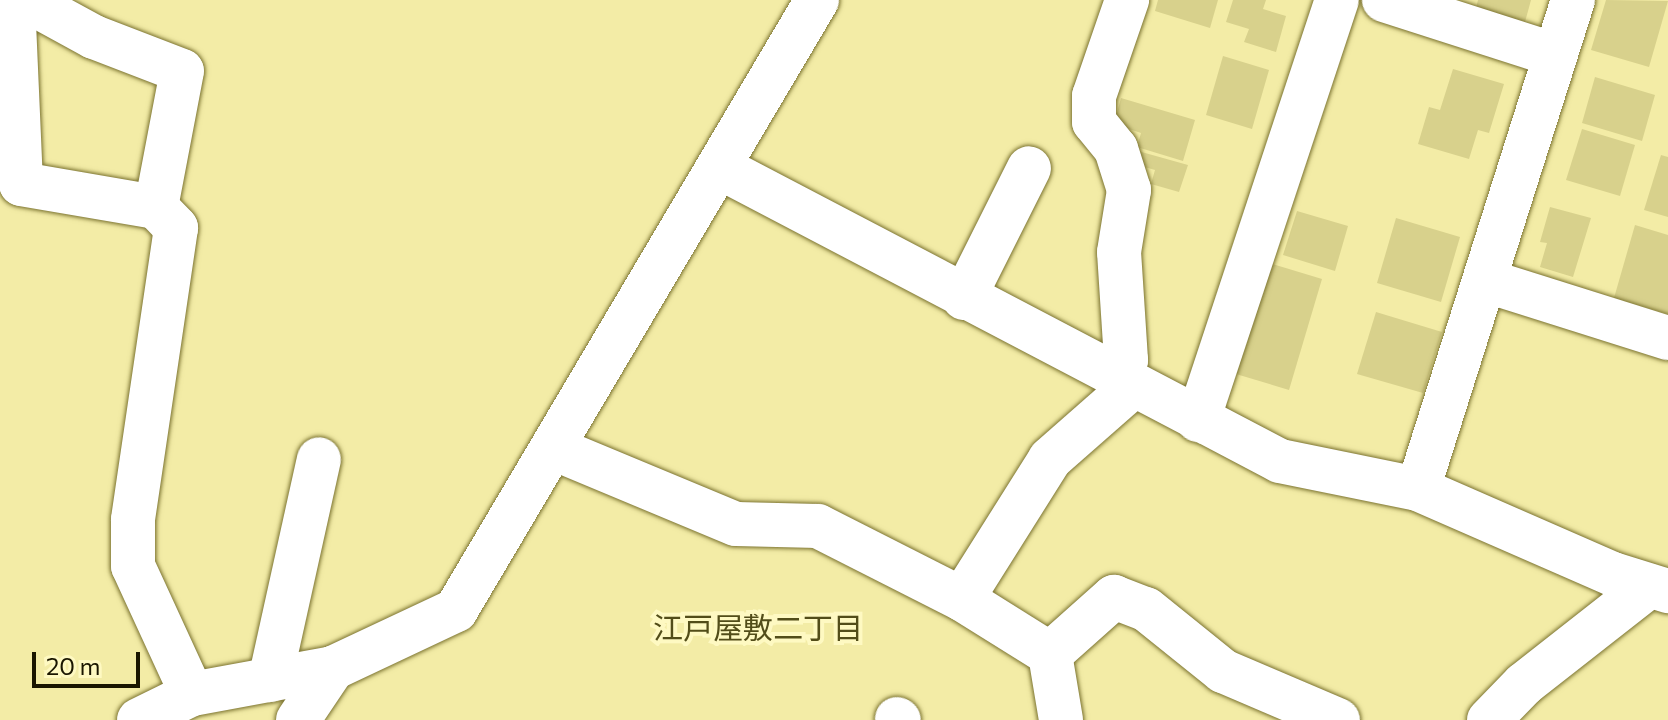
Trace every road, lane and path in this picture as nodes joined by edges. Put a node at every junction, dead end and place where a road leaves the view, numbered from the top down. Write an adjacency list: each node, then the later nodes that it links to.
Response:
1 (13, 0): 11 (street)
2 (26, 0): 11 (street)
3 (817, 0): 9 (street)
4 (1127, 0): 15 (street)
5 (1337, 0): 16 (street)
6 (1384, 0): 8 (street)
7 (1573, 0): 8 (street)
8 (1555, 55): 12 (street)
9 (721, 168): 13 (street); 17 (street)
10 (1029, 168): 13 (street)
11 (156, 207): 25 (street)
12 (1487, 281): 14 (street); 19 (street)
13 (964, 298): 15 (street)
14 (1668, 338)
15 (1126, 384): 16 (street); 21 (street)
16 (1198, 420): 19 (street)
17 (553, 448): 21 (street); 23 (street)
18 (319, 459): 24 (street)
19 (1418, 489): 20 (street)
20 (1658, 588): 30 (street)
21 (962, 599): 22 (street)
22 (1050, 654): 28 (street); 29 (street)
23 (333, 668): 24 (street); 27 (street)
24 (270, 680): 25 (street)
25 (192, 694): 26 (street)
26 (139, 720)
27 (298, 720)
28 (1061, 720)
29 (1338, 720)
30 (1489, 720)

